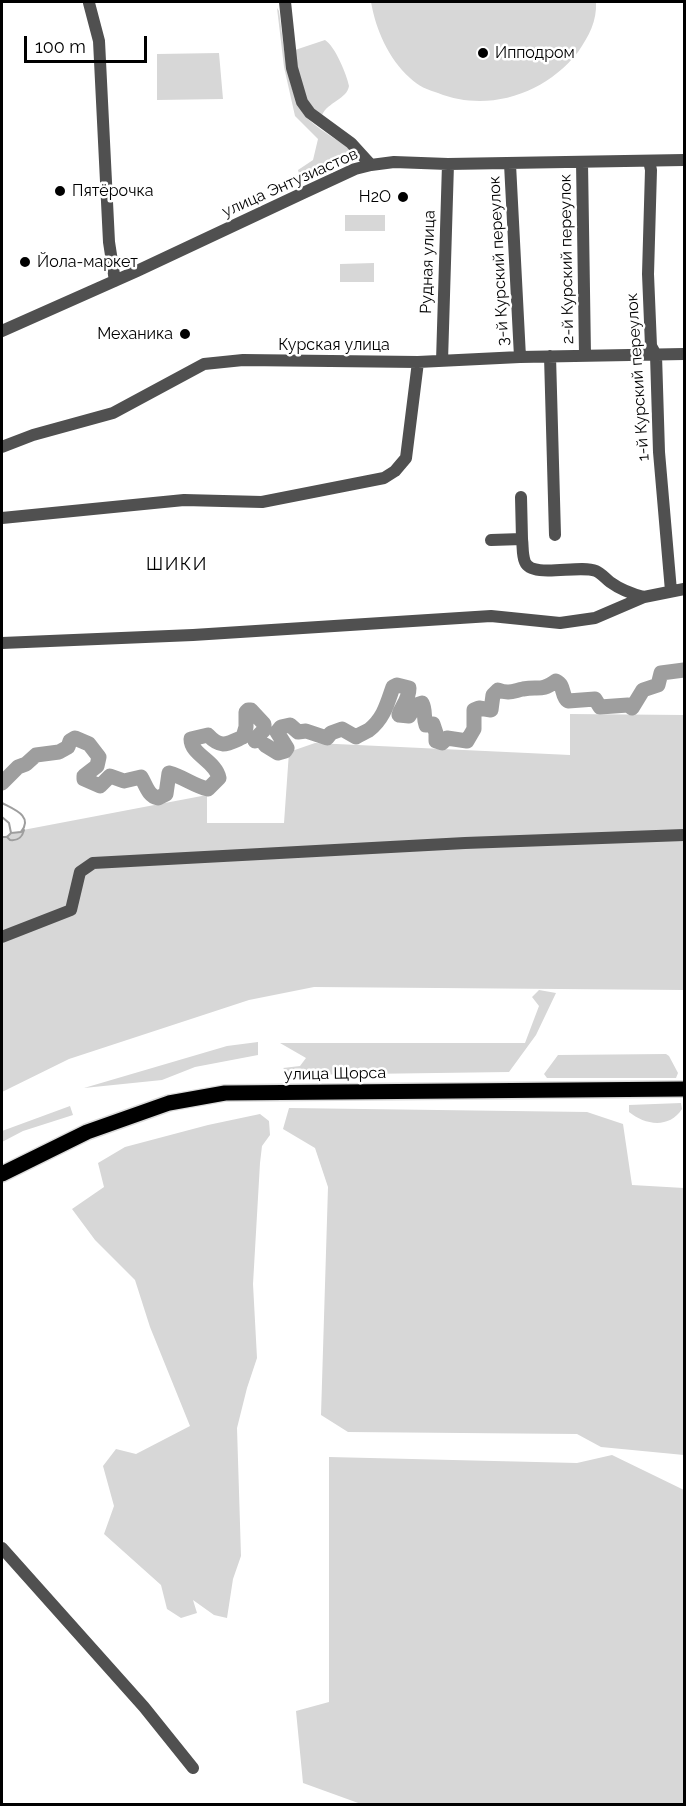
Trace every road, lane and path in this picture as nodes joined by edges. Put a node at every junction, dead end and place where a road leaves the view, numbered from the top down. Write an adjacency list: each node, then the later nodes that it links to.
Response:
1 (285, 2): 8 (street)
2 (89, 3): 9 (street)
3 (649, 160): 4 (street, улица Энтузиастов); 5 (street, улица Энтузиастов); 13 (street, 1-й Курский переулок)
4 (684, 160)
5 (582, 162): 7 (street, улица Энтузиастов); 12 (street, 2-й Курский переулок)
6 (448, 164): 7 (street, улица Энтузиастов); 8 (street, улица Энтузиастов); 16 (street, Рудная улица)
7 (510, 164): 15 (street, 3-й Курский переулок)
8 (371, 165): 9 (street, улица Энтузиастов)
9 (116, 281): 10 (street, улица Энтузиастов)
10 (2, 331)
11 (684, 354): 13 (street, Курская улица)
12 (585, 355): 13 (street, Курская улица); 14 (street, Курская улица)
13 (656, 355): 25 (street, 1-й Курский переулок)
14 (550, 356): 15 (street, Курская улица); 21 (street, 2-й Курский переулок)
15 (520, 357): 16 (street, Курская улица)
16 (442, 361): 17 (street, Курская улица)
17 (418, 362): 18 (street, Курская улица); 20 (street)
18 (2, 447)
19 (520, 497): 22 (street)
20 (2, 518)
21 (555, 536)
22 (522, 539): 23 (street); 26 (street)
23 (491, 540)
24 (684, 589): 25 (street)
25 (671, 591): 26 (street)
26 (644, 597): 27 (street)
27 (2, 642)
28 (684, 835): 29 (street)
29 (2, 938)
30 (684, 1089): 31 (main road, улица Щорса)
31 (2, 1174)
32 (2, 1548): 33 (street)
33 (193, 1768)

